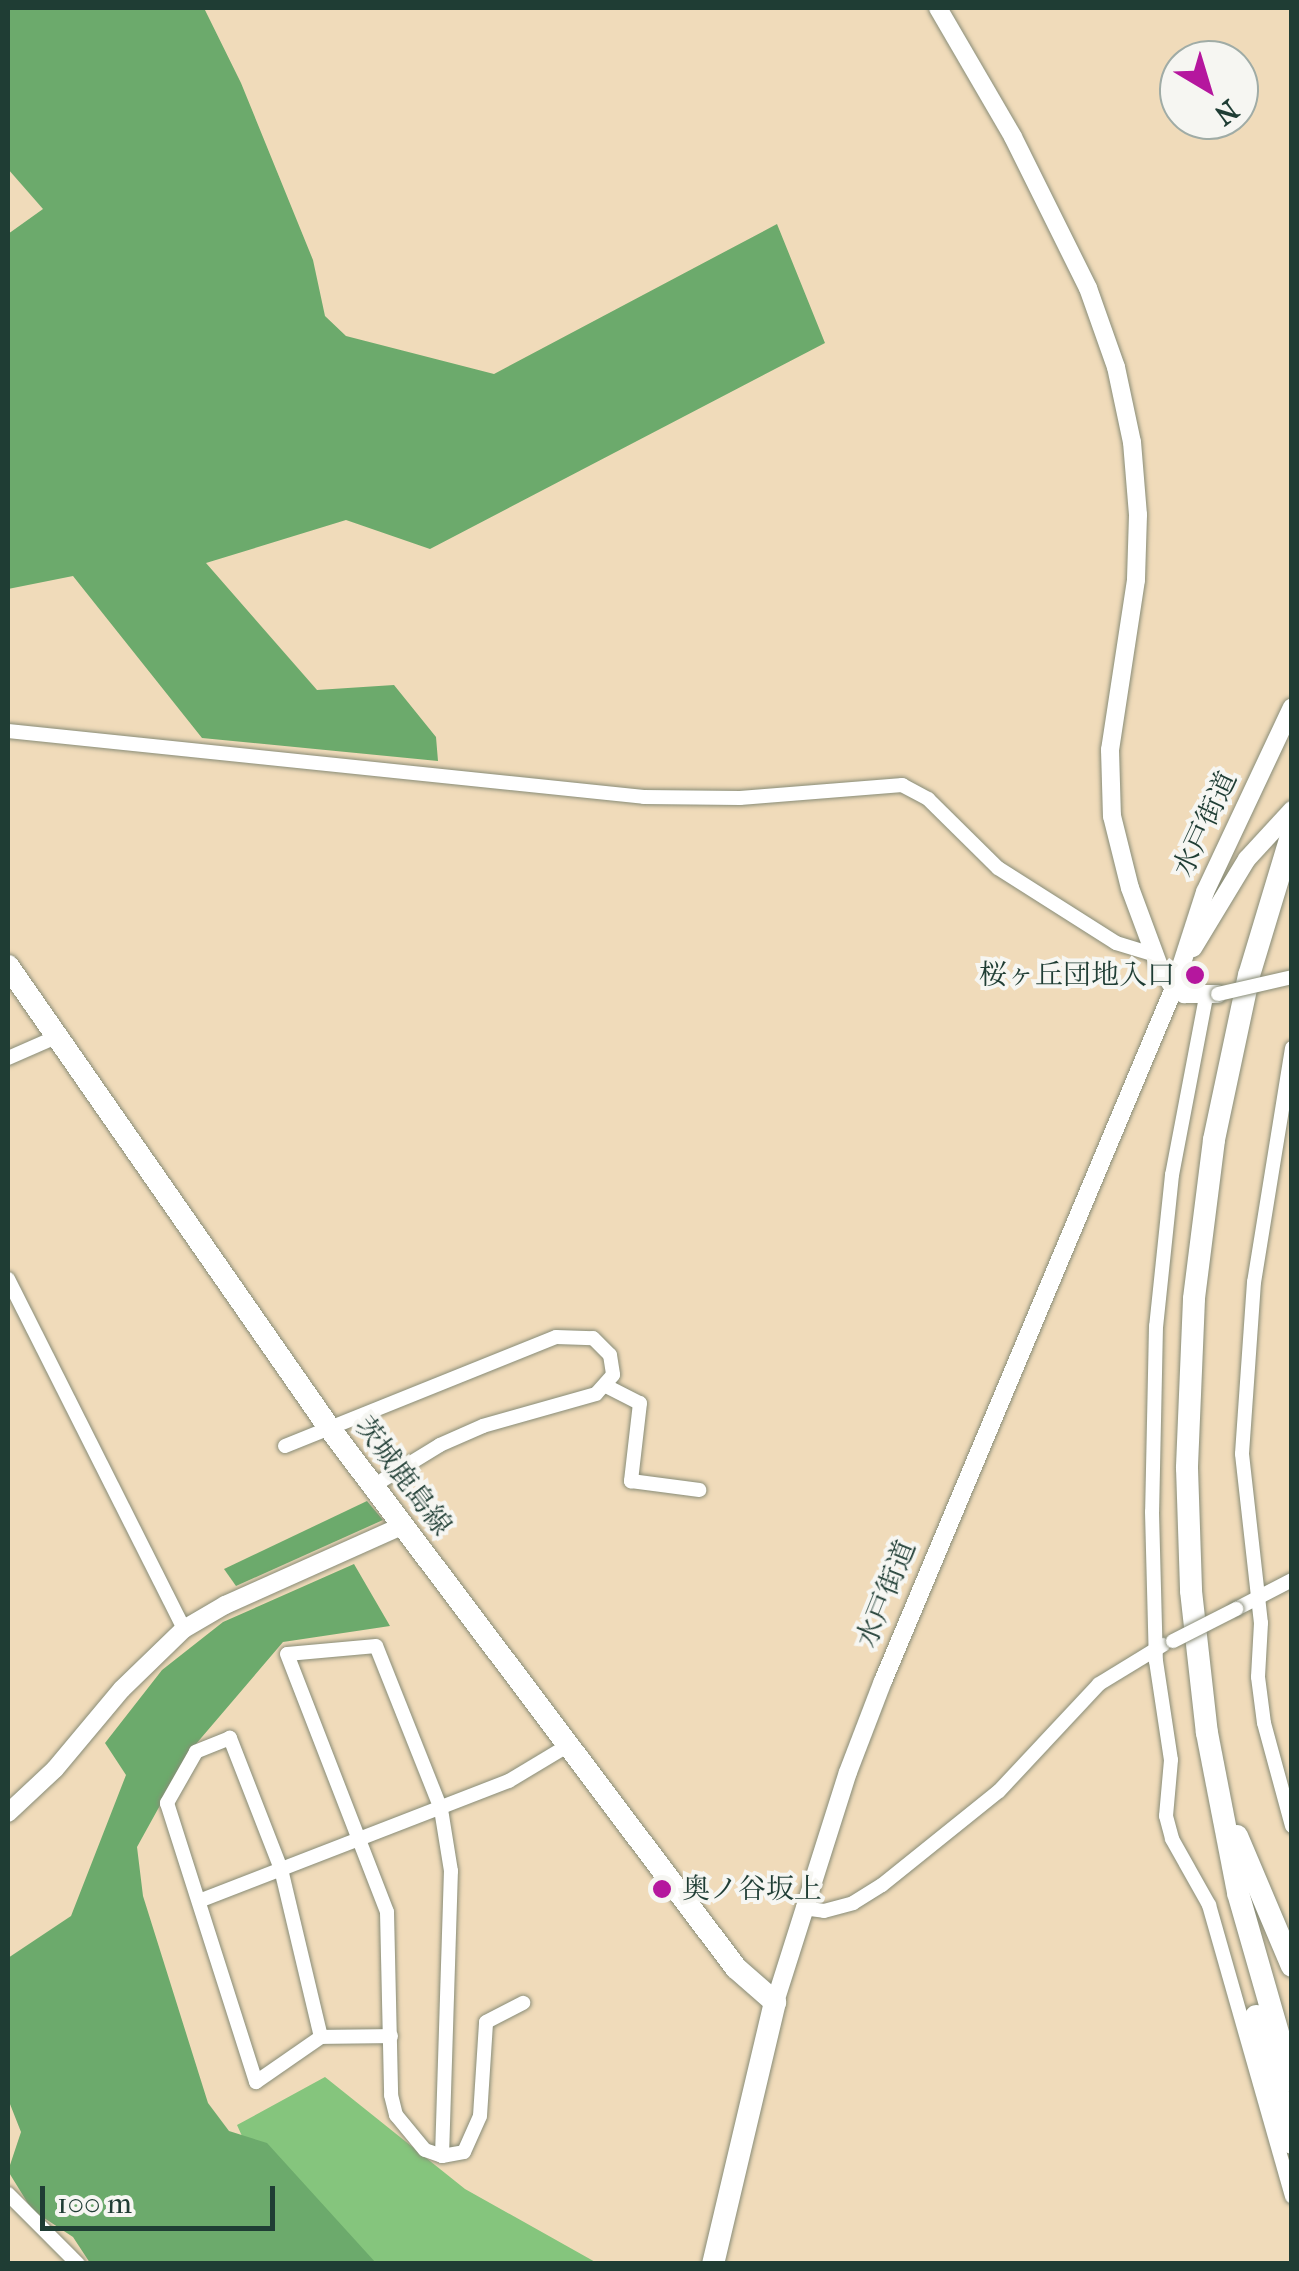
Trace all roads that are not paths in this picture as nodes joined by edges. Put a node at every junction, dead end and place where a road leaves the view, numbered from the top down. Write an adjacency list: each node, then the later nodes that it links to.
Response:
1 (938, 8): 6 (street)
2 (1292, 708): 9 (street, 水戸街道)
3 (8, 731): 6 (street)
4 (1292, 810): 5 (street, 水戸街道)
5 (1282, 830): 9 (street, 水戸街道); 26 (main road)
6 (1154, 954): 9 (street)
7 (8, 966): 11 (main road, 茨城鹿島線)
8 (1292, 977): 10 (street, bridge)
9 (1177, 979): 10 (street); 34 (street, 水戸街道)
10 (1212, 995): 24 (street)
11 (56, 1037): 13 (street); 16 (main road, 茨城鹿島線)
12 (1292, 1048): 22 (street)
13 (8, 1058)
14 (8, 1279): 23 (street)
15 (606, 1386): 16 (street); 18 (street); 19 (street)
16 (328, 1426): 17 (street); 18 (main road, 茨城鹿島線)
17 (285, 1446)
18 (373, 1486): 20 (main road, 茨城鹿島線)
19 (699, 1490)
20 (402, 1526): 23 (street); 25 (main road, 茨城鹿島線)
21 (1292, 1580): 22 (street)
22 (1258, 1600): 24 (street, bridge); 29 (street)
23 (184, 1629): 28 (street)
24 (1157, 1647): 34 (street); 44 (street)
25 (569, 1746): 27 (street); 37 (main road, 茨城鹿島線)
26 (1215, 1776): 31 (main road); 35 (main road)
27 (440, 1809): 30 (street); 30 (street); 42 (street)
28 (8, 1813)
29 (1292, 1826)
30 (361, 1839): 32 (street); 38 (street)
31 (1228, 1843): 40 (main road); 41 (main road)
32 (281, 1869): 33 (street); 33 (street); 39 (street)
33 (199, 1901): 39 (street)
34 (802, 1908): 37 (street, 水戸街道)
35 (1292, 1966)
36 (523, 2002): 42 (street)
37 (775, 2002): 46 (main road, 水戸街道)
38 (391, 2036): 39 (street); 42 (street)
39 (321, 2037)
40 (1292, 2081)
41 (1292, 2143)
42 (442, 2156)
43 (8, 2194): 45 (street)
44 (1292, 2196)
45 (78, 2264)
46 (713, 2264)

